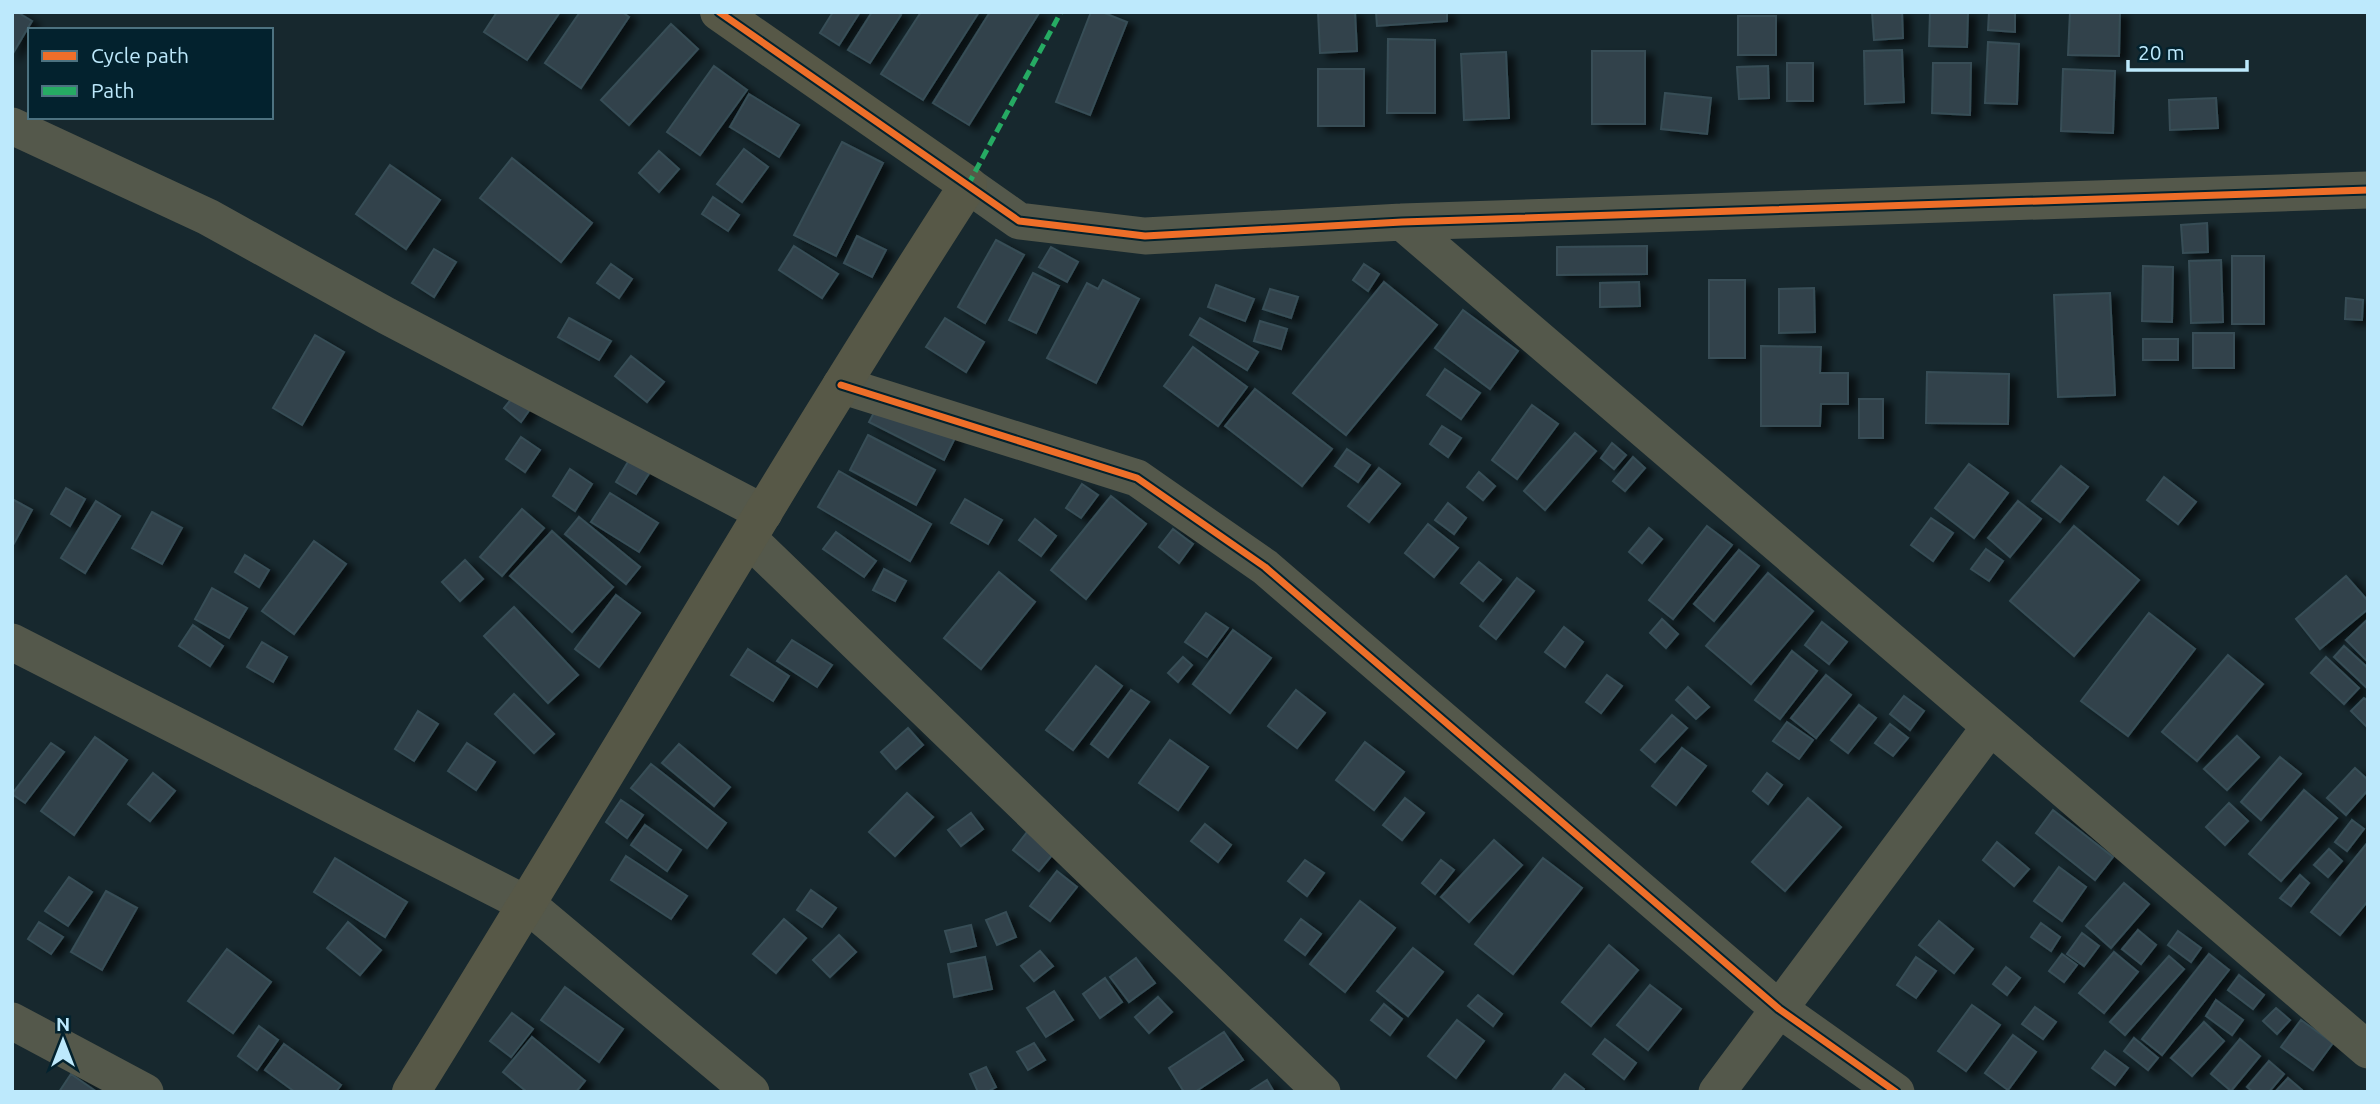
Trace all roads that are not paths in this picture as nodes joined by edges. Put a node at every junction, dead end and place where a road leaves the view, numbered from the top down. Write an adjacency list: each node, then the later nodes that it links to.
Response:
1 (719, 12): 3 (street)
2 (12, 126): 7 (street)
3 (968, 185): 5 (street); 6 (street)
4 (2368, 190): 5 (street)
5 (1402, 222): 9 (street)
6 (841, 385): 7 (street); 11 (street)
7 (757, 526): 10 (street); 17 (street)
8 (12, 642): 10 (street)
9 (1990, 727): 11 (street); 13 (street)
10 (528, 905): 15 (street); 16 (street)
11 (1779, 1009): 18 (street); 19 (street)
12 (12, 1021): 14 (street)
13 (2368, 1050)
14 (145, 1092)
15 (411, 1092)
16 (751, 1092)
17 (1322, 1092)
18 (1717, 1092)
19 (1896, 1092)

